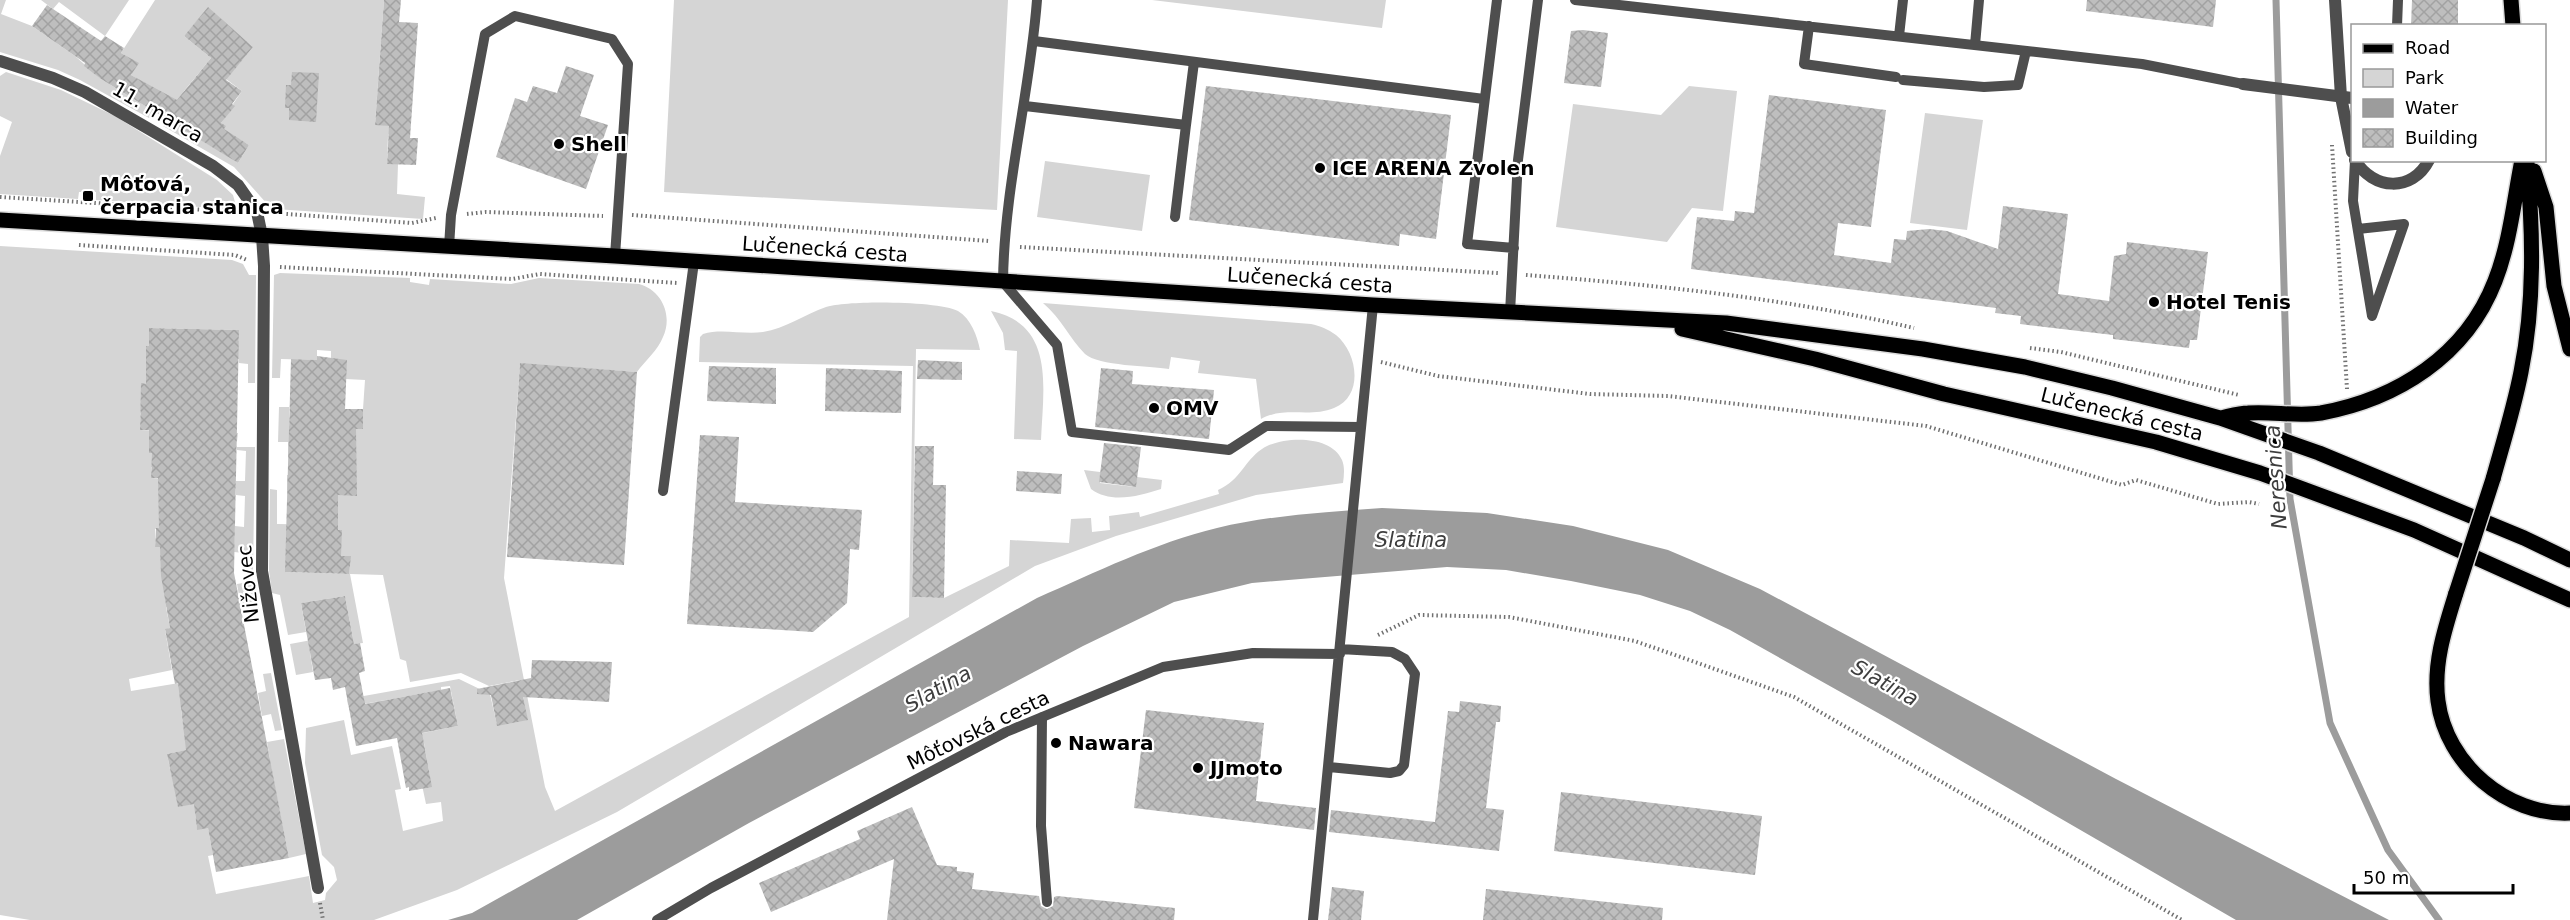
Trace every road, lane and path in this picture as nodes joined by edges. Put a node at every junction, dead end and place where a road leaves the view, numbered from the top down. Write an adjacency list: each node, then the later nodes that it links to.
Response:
1 (1036, 0): 14 (lane)
2 (1497, 0): 21 (lane)
3 (1538, 0): 42 (lane)
4 (1575, 0): 12 (lane)
5 (1903, 0): 13 (lane)
6 (1979, 0): 15 (lane)
7 (2335, 0): 20 (street)
8 (2398, 0): 10 (lane)
9 (2511, 0): 11 (main road)
10 (2397, 24)
11 (2513, 24)
12 (1809, 26): 13 (lane); 16 (lane)
13 (1899, 36): 15 (lane)
14 (1034, 41): 18 (lane); 22 (lane)
15 (1975, 45): 16 (lane)
16 (2025, 51): 19 (lane)
17 (0, 61): 33 (street, 11. marca)
18 (1194, 62): 21 (lane); 23 (lane)
19 (2243, 84): 20 (street)
20 (2347, 98): 24 (street)
21 (1484, 99): 42 (lane)
22 (1025, 106): 23 (lane); 40 (lane)
23 (1186, 125): 35 (lane)
24 (2351, 141)
25 (2332, 143): 56 (path)
26 (2355, 162): 37 (lane)
27 (2357, 162): 28 (street)
28 (2428, 162)
29 (2526, 162): 58 (main road)
30 (2526, 162): 68 (main road, bridge)
31 (2527, 162): 54 (main road)
32 (0, 197): 33 (path)
33 (256, 212): 38 (street, 11. marca)
34 (618, 214): 40 (path); 41 (lane); 43 (lane)
35 (1174, 217)
36 (0, 220): 38 (main road, Lučenecká cesta)
37 (2358, 229): 37 (lane)
38 (262, 236): 41 (main road, Lučenecká cesta); 45 (street, Nižovec)
39 (77, 245): 45 (path)
40 (1003, 246): 46 (path); 47 (lane)
41 (449, 247): 43 (main road, Lučenecká cesta)
42 (1514, 248): 46 (lane)
43 (615, 256): 44 (main road, Lučenecká cesta)
44 (693, 262): 47 (main road, Lučenecká cesta); 48 (lane)
45 (264, 266): 48 (path); 69 (street, Nižovec)
46 (1513, 274): 50 (lane); 52 (path)
47 (1003, 282): 49 (main road, Lučenecká cesta); 59 (lane)
48 (691, 284): 60 (lane)
49 (1373, 305): 50 (main road, Lučenecká cesta); 55 (lane)
50 (1510, 314): 51 (main road, Lučenecká cesta)
51 (1647, 321): 58 (main road, Lučenecká cesta); 63 (main road, Lučenecká cesta)
52 (1917, 328)
53 (2029, 348): 57 (path)
54 (2570, 349)
55 (1368, 359): 59 (lane); 61 (path)
56 (2347, 393)
57 (2248, 396)
58 (2220, 418): 62 (main road, Lučenecká cesta)
59 (1361, 428): 65 (lane)
60 (663, 491)
61 (2259, 504)
62 (2570, 560)
63 (2570, 600)
64 (1369, 639): 73 (path)
65 (1340, 652): 66 (lane, Môťovská cesta); 67 (lane); 67 (lane, Môťovská cesta)
66 (1042, 717): 70 (lane); 71 (lane, Môťovská cesta)
67 (1329, 767): 72 (lane)
68 (2570, 813)
69 (318, 888)
70 (1047, 902)
71 (657, 920)
72 (1313, 920)
73 (2182, 920)

